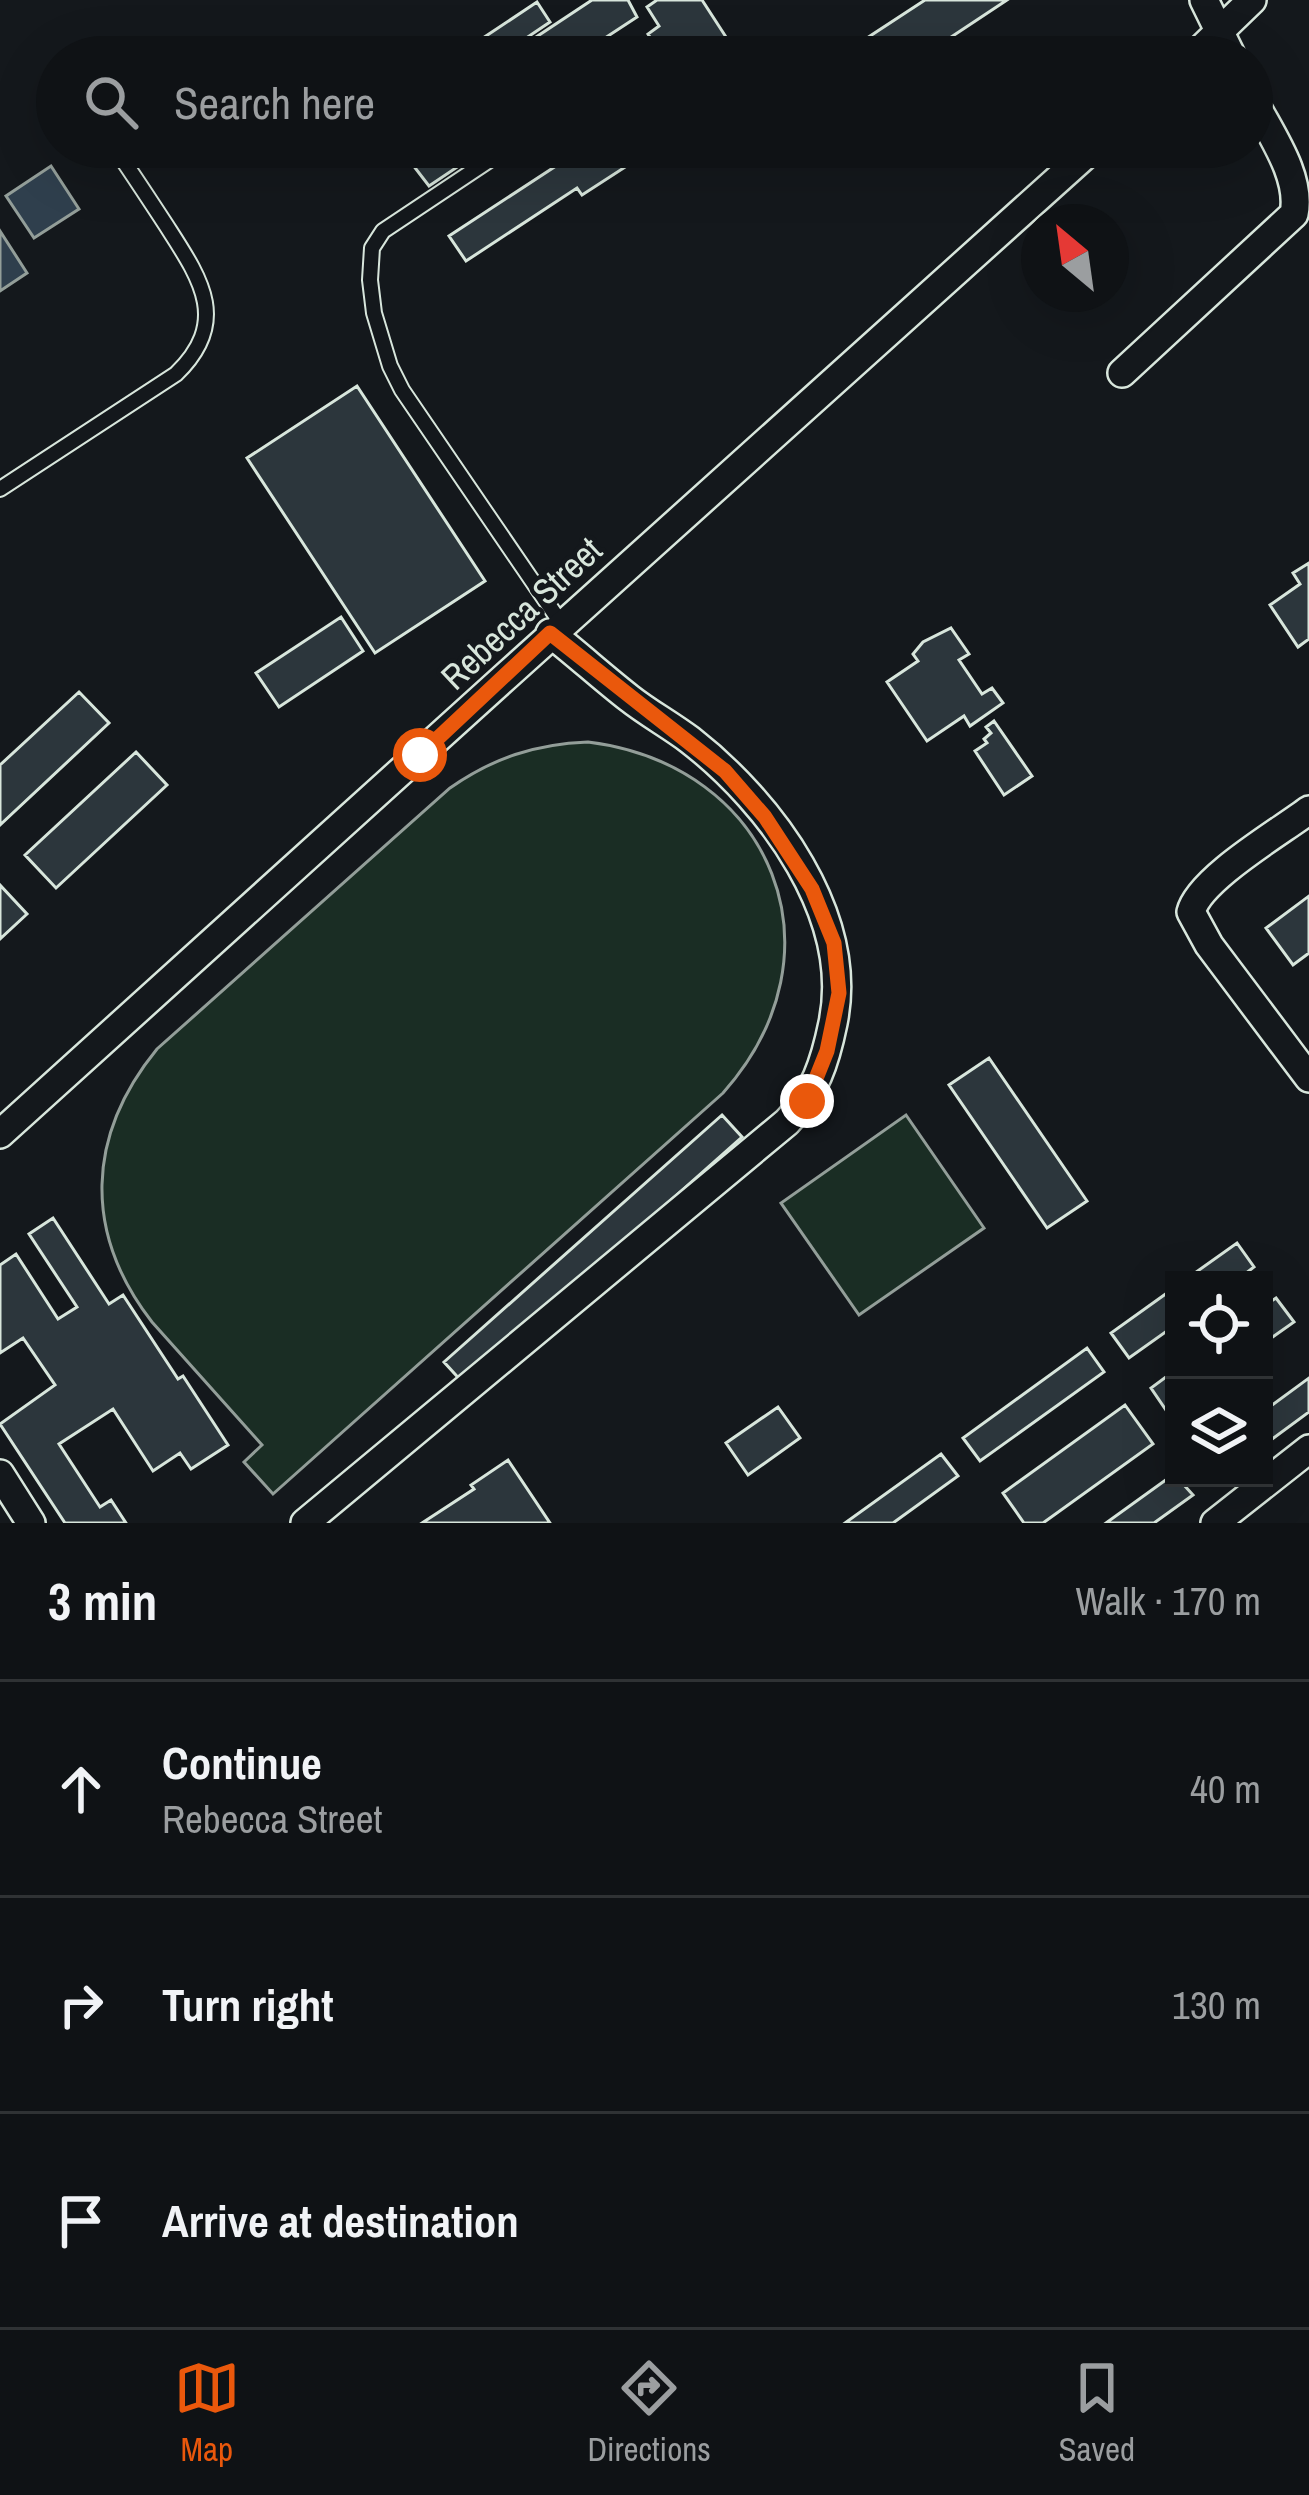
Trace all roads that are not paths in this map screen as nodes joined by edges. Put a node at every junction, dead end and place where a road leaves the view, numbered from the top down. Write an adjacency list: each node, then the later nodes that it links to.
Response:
1 (1204, 0): 3 (street)
2 (1252, 0): 4 (street)
3 (1222, 36)
4 (1231, 36)
5 (1273, 141): 9 (street)
6 (128, 168): 10 (lane)
7 (477, 168): 11 (lane)
8 (1071, 168): 11 (street, Rebecca Street)
9 (1122, 373)
10 (0, 489)
11 (556, 628): 14 (street, Rebecca Street); 18 (street)
12 (1309, 810): 13 (street)
13 (1309, 1078)
14 (0, 1134)
15 (1309, 1449): 19 (street)
16 (0, 1474): 17 (street)
17 (31, 1523)
18 (305, 1523)
19 (1215, 1523)

